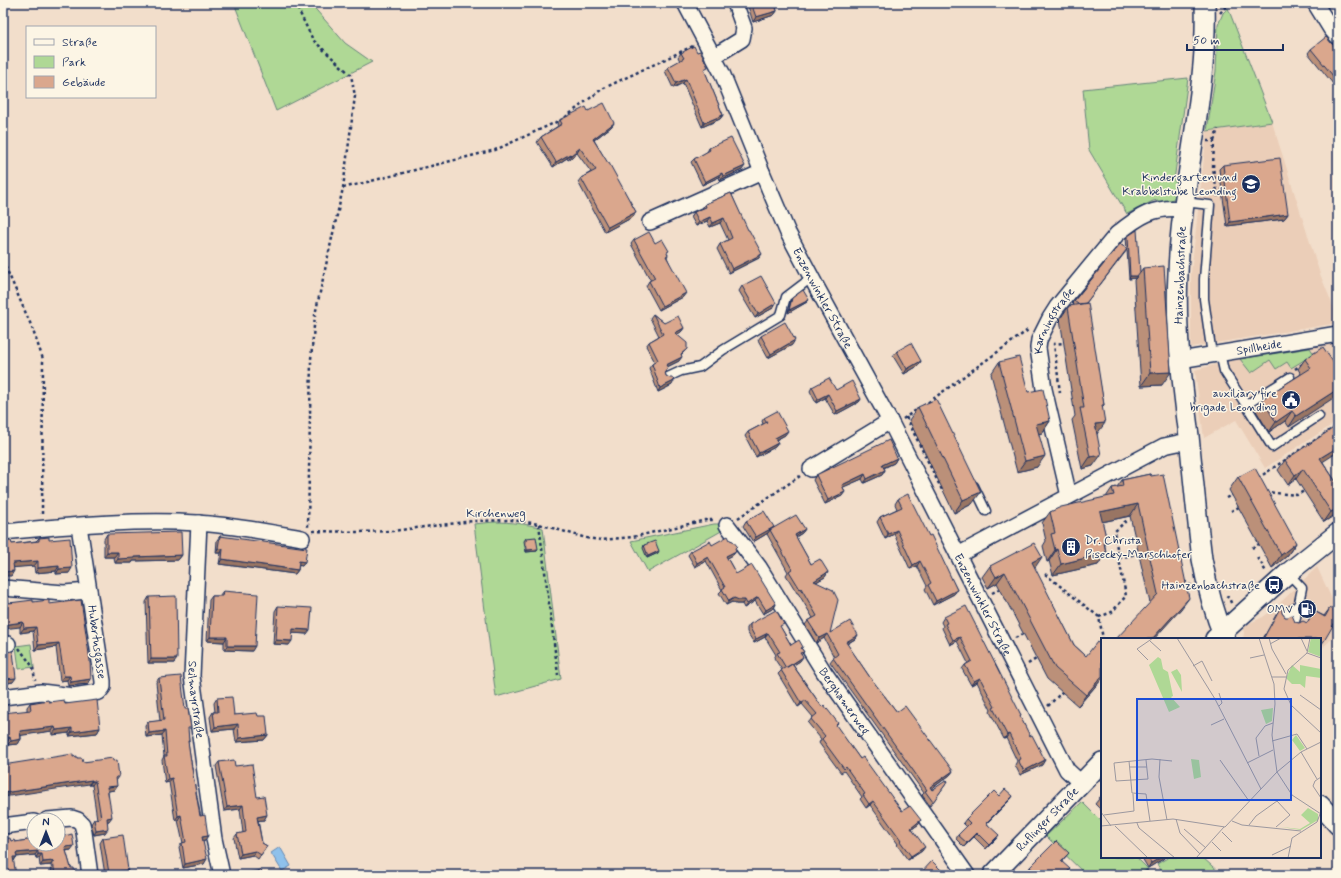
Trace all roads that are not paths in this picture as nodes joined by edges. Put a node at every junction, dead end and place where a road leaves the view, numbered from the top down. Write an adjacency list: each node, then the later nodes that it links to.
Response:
1 (685, 3): 6 (street, Enzenwinkler Straße)
2 (735, 3): 6 (street)
3 (1205, 3): 8 (street, Hainzenbachstraße)
4 (1315, 3): 5 (street)
5 (1338, 37)
6 (714, 57): 7 (street, Enzenwinkler Straße)
7 (762, 172): 9 (street); 10 (street, Enzenwinkler Straße)
8 (1184, 205): 12 (lane); 13 (street, Hainzenbachstraße); 22 (street, Karningstraße)
9 (650, 222)
10 (811, 278): 14 (lane); 18 (street, Enzenwinkler Straße)
11 (1338, 334): 12 (street, Spillheide)
12 (1216, 354): 13 (street, Spillheide); 16 (lane)
13 (1180, 360): 19 (street, Hainzenbachstraße)
14 (668, 377)
15 (1290, 377): 16 (lane)
16 (1246, 405): 17 (lane)
17 (1319, 416)
18 (891, 423): 20 (street); 30 (street, Enzenwinkler Straße)
19 (1189, 442): 22 (street); 37 (street, Hainzenbachstraße)
20 (811, 469)
21 (970, 478): 23 (lane)
22 (1069, 496): 30 (street)
23 (986, 512)
24 (199, 523): 26 (street); 29 (street); 47 (street, Seilmayrstraße)
25 (728, 525): 48 (street, Berghamerweg)
26 (79, 526): 27 (street); 33 (street, Hubertusgasse)
27 (3, 532)
28 (1338, 533): 31 (street)
29 (305, 534)
30 (958, 555): 40 (street, Enzenwinkler Straße)
31 (1288, 573): 34 (lane); 37 (street)
32 (3, 588): 33 (street, Hubertusgasse)
33 (89, 591): 38 (street, Hubertusgasse)
34 (1298, 605): 35 (lane); 36 (lane)
35 (1284, 616)
36 (1295, 622)
37 (1221, 636)
38 (3, 697)
39 (1101, 763): 40 (street, Ruflinger Straße)
40 (1082, 784): 49 (street, Ruflinger Straße)
41 (1321, 806): 44 (street)
42 (66, 818): 46 (street)
43 (26, 823): 45 (street)
44 (1338, 825)
45 (3, 826)
46 (90, 875)
47 (222, 875)
48 (967, 875)
49 (993, 875)

